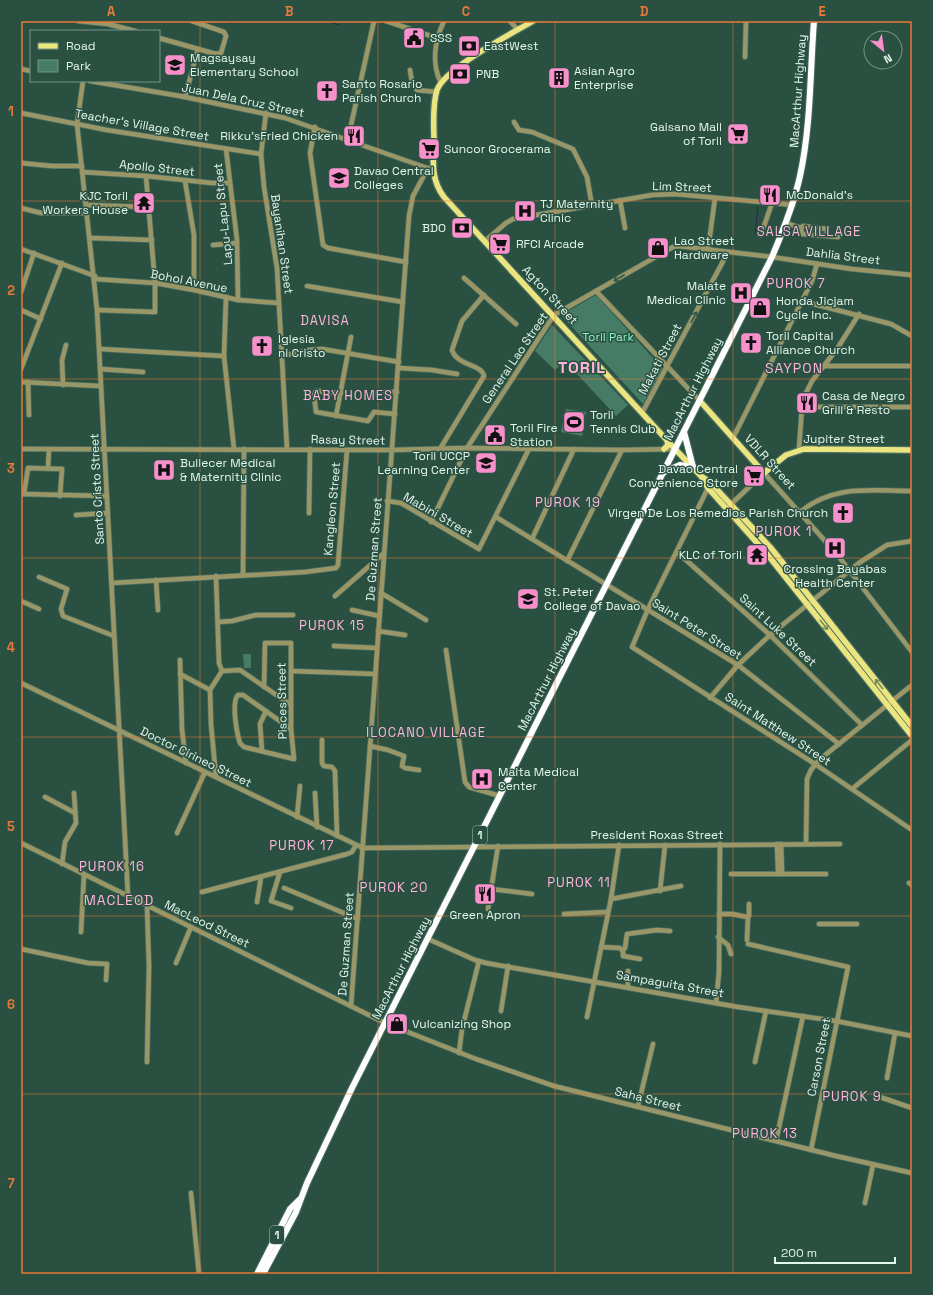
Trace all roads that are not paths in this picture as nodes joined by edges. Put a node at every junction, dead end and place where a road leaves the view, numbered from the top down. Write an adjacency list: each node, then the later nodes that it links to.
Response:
1 (78, 21): 10 (street)
2 (192, 21): 16 (street)
3 (374, 21): 29 (street)
4 (386, 21): 15 (street)
5 (444, 21): 15 (street)
6 (510, 21): 13 (street)
7 (533, 21): 13 (main road)
8 (746, 21): 17 (street)
9 (814, 21): 43 (highway, MacArthur Highway / 1)
10 (93, 22): 11 (street)
11 (109, 22): 12 (street)
12 (131, 30)
13 (518, 30): 21 (main road)
14 (160, 38): 16 (street)
15 (437, 38): 21 (street)
16 (198, 49): 23 (street)
17 (745, 57)
18 (410, 70): 22 (street)
19 (83, 82): 27 (street, Santo Cristo Street)
20 (96, 82): 23 (street, Juan Dela Cruz Street)
21 (441, 83): 22 (main road)
22 (437, 92): 34 (main road, Agton Street)
23 (185, 97): 25 (street, Juan Dela Cruz Street)
24 (21, 113): 27 (street, Teacher's Village Street)
25 (266, 113): 28 (street, Juan Dela Cruz Street); 31 (street, Bayanihan Street)
26 (514, 122): 44 (street)
27 (76, 124): 30 (street, Teacher's Village Street); 33 (street, Santo Cristo Street)
28 (315, 127): 29 (street, Juan Dela Cruz Street); 62 (street)
29 (348, 139): 34 (street, Juan Dela Cruz Street)
30 (226, 149): 31 (street, Teacher's Village Street); 38 (street, Lapu-Lapu Street)
31 (261, 154): 78 (street, Bayanihan Street)
32 (21, 163): 33 (street)
33 (82, 166): 35 (street, Santo Cristo Street)
34 (430, 169): 55 (main road, Agton Street); 62 (street, De Guzman Street)
35 (82, 172): 36 (street, Apollo Street); 42 (street, Santo Cristo Street)
36 (146, 176): 37 (street, Apollo Street); 45 (street)
37 (185, 181): 38 (street, Apollo Street); 70 (street)
38 (230, 183): 54 (street, Lapu-Lapu Street)
39 (714, 198): 40 (street, Lim Street); 41 (street, Lim Street); 58 (street)
40 (620, 200): 44 (street, Lim Street); 49 (street)
41 (772, 203): 43 (street, Lim Street); 50 (street)
42 (86, 205): 45 (street); 47 (street, Santo Cristo Street)
43 (793, 205): 48 (highway, MacArthur Highway / 1)
44 (592, 206): 55 (street, Lim Street)
45 (148, 207): 53 (street)
46 (21, 208): 47 (street)
47 (87, 213): 52 (street, Santo Cristo Street)
48 (786, 223): 51 (street); 61 (highway, MacArthur Highway / 1)
49 (625, 228)
50 (761, 235)
51 (838, 237)
52 (90, 238): 53 (street); 66 (street, Santo Cristo Street)
53 (152, 240): 68 (street)
54 (237, 242): 56 (street); 75 (street, Lapu-Lapu Street)
55 (485, 242): 82 (main road, Agton Street)
56 (213, 245)
57 (21, 249): 60 (street, Bohol Avenue)
58 (708, 250): 59 (street, General Lao Street); 71 (street, General Lao Street, one-way to 71)
59 (728, 252): 61 (street, General Lao Street); 96 (street, Makati Street, one-way to 59)
60 (34, 253): 63 (street, Bohol Avenue); 72 (street)
61 (772, 257): 64 (street, Dahlia Street); 109 (highway, MacArthur Highway / 1)
62 (406, 262): 77 (street, De Guzman Street)
63 (62, 263): 66 (street, Bohol Avenue); 83 (street)
64 (817, 264): 65 (street, Dahlia Street); 76 (street)
65 (912, 275)
66 (95, 277): 68 (street, Bohol Avenue); 80 (street, Santo Cristo Street)
67 (464, 278): 73 (street)
68 (155, 283): 70 (street, Bohol Avenue); 80 (street)
69 (307, 286): 77 (street)
70 (194, 290): 74 (street, Bohol Avenue)
71 (596, 291): 82 (street, General Lao Street); 96 (street)
72 (21, 292)
73 (484, 295): 84 (street); 127 (street)
74 (226, 297): 75 (street, Bohol Avenue); 90 (street)
75 (238, 300): 78 (street, Bohol Avenue)
76 (802, 301): 81 (street); 117 (street)
77 (403, 302): 93 (street, De Guzman Street)
78 (279, 303): 91 (street, Bayanihan Street)
79 (21, 310): 83 (street)
80 (97, 310): 88 (street, Santo Cristo Street)
81 (859, 314): 85 (street); 94 (street)
82 (554, 316): 112 (main road, Agton Street); 119 (street, General Lao Street)
83 (42, 319): 92 (street)
84 (516, 324)
85 (912, 336)
86 (351, 337): 89 (street)
87 (66, 345): 104 (street)
88 (100, 349): 90 (street); 99 (street, Santo Cristo Street)
89 (348, 354): 91 (street); 93 (street); 107 (street)
90 (224, 356): 123 (street)
91 (282, 356): 125 (street, Bayanihan Street)
92 (23, 357): 98 (street)
93 (399, 362): 97 (street, De Guzman Street)
94 (824, 366): 95 (street); 110 (street)
95 (912, 366)
96 (667, 367): 109 (street); 112 (street, Makati Street)
97 (399, 368): 101 (street); 106 (street, De Guzman Street)
98 (21, 369)
99 (100, 369): 100 (street); 105 (street, Santo Cristo Street)
100 (143, 372)
101 (457, 374)
102 (21, 382): 103 (street)
103 (28, 382): 104 (street); 114 (street)
104 (63, 385): 105 (street)
105 (100, 386): 122 (street, Santo Cristo Street)
106 (397, 392): 108 (street); 113 (street, De Guzman Street)
107 (341, 393): 115 (street); 115 (street)
108 (367, 398)
109 (700, 401): 116 (highway, MacArthur Highway / 1); 117 (main road, VDLR Street)
110 (802, 407): 111 (street); 135 (street)
111 (912, 408)
112 (642, 413): 118 (main road, Agton Street)
113 (395, 414): 115 (street); 133 (street, De Guzman Street)
114 (28, 415)
115 (336, 416)
116 (684, 432): 131 (highway, MacArthur Highway / 1); 137 (highway)
117 (733, 438): 140 (main road, VDLR Street)
118 (667, 440): 130 (main road); 131 (main road, Agton Street)
119 (467, 448): 127 (street, Rasay Street); 128 (street, Rasay Street); 153 (street, General Lao Street)
120 (21, 449): 121 (street, Rasay Street)
121 (49, 449): 122 (street, Rasay Street); 138 (street)
122 (105, 449): 123 (street, Rasay Street); 145 (street, Santo Cristo Street)
123 (234, 449): 124 (street, Rasay Street)
124 (244, 449): 125 (street, Rasay Street); 160 (street)
125 (287, 449): 126 (street, Rasay Street)
126 (310, 449): 132 (street, Rasay Street); 150 (street)
127 (440, 449): 133 (street, Rasay Street)
128 (529, 449): 129 (street, Rasay Street); 152 (street)
129 (574, 449): 134 (street, Rasay Street); 154 (street)
130 (664, 449): 131 (street, Rasay Street); 134 (street, Rasay Street)
131 (675, 449): 137 (main road, Agton Street); 139 (highway, MacArthur Highway / 1)
132 (347, 450): 133 (street, Rasay Street); 160 (street, Kangleon Street)
133 (391, 450): 146 (street, De Guzman Street)
134 (622, 450): 158 (street)
135 (799, 450): 136 (main road, Jupiter Street); 140 (main road, Jupiter Street)
136 (912, 450)
137 (693, 467): 139 (highway); 141 (main road, Agton Street)
138 (48, 468): 143 (street); 144 (street)
139 (663, 473): 165 (highway, MacArthur Highway / 1)
140 (764, 473): 147 (street, Jupiter Street); 148 (street, VDLR Street)
141 (710, 485): 147 (main road, Agton Street); 156 (street)
142 (912, 491): 148 (street)
143 (23, 494): 144 (street)
144 (60, 496): 145 (street)
145 (107, 496): 149 (street, Santo Cristo Street)
146 (387, 501): 153 (street, Mabini Street); 157 (street, De Guzman Street)
147 (729, 506): 168 (main road); 170 (main road)
148 (800, 512): 159 (street, VDLR Street)
149 (108, 513): 151 (street); 164 (street, Santo Cristo Street)
150 (309, 513)
151 (76, 515)
152 (496, 517): 153 (street, Mabini Street); 154 (street, Saint Peter Street)
153 (431, 522)
154 (532, 539): 158 (street, Saint Peter Street)
155 (912, 541): 159 (street)
156 (677, 552): 172 (street); 181 (street, Saint Luke Street)
157 (384, 554): 166 (street, De Guzman Street); 167 (street)
158 (567, 561): 165 (street, Saint Peter Street)
159 (849, 571): 168 (street); 186 (street, VDLR Street)
160 (243, 574): 161 (street)
161 (216, 576): 163 (street); 178 (street)
162 (39, 577): 182 (street)
163 (156, 580): 164 (street); 173 (street)
164 (112, 583): 182 (street, Santo Cristo Street)
165 (607, 585): 172 (street, Saint Peter Street); 220 (highway, MacArthur Highway / 1)
166 (381, 593): 176 (street, De Guzman Street); 177 (street)
167 (335, 596)
168 (813, 600): 170 (street); 198 (main road, one-way to 168)
169 (21, 601): 171 (street)
170 (807, 604): 181 (street); 198 (main road, one-way to 198)
171 (40, 609)
172 (648, 609): 188 (street, Saint Peter Street); 197 (street, Saint Matthew Street)
173 (158, 610)
174 (352, 610): 176 (street)
175 (293, 615): 178 (street)
176 (379, 616): 179 (street, De Guzman Street)
177 (426, 620)
178 (218, 622): 189 (street)
179 (378, 631): 180 (street); 184 (street, De Guzman Street)
180 (405, 635)
181 (770, 635): 188 (street); 201 (street, Saint Luke Street)
182 (114, 636): 204 (street, Santo Cristo Street)
183 (334, 646): 184 (street)
184 (377, 648): 192 (street, De Guzman Street)
185 (446, 650): 220 (street)
186 (912, 652)
187 (180, 660): 191 (street)
188 (738, 666): 197 (street); 208 (street, Saint Peter Street)
189 (222, 671): 195 (street); 196 (street)
190 (291, 671): 192 (street); 195 (street, Pisces Street); 199 (street, Pisces Street)
191 (180, 674): 196 (street); 211 (street)
192 (375, 674): 209 (street, De Guzman Street)
193 (21, 683): 204 (street, Doctor Cirineo Street)
194 (912, 685): 198 (street)
195 (264, 687): 199 (street)
196 (210, 690): 215 (street)
197 (710, 698): 212 (street, Saint Matthew Street)
198 (890, 703): 201 (street); 202 (main road); 205 (main road)
199 (291, 705): 203 (street, Pisces Street)
200 (266, 711): 203 (street); 210 (street); 210 (street)
201 (862, 725): 208 (street)
202 (912, 726)
203 (291, 729): 210 (street, Pisces Street)
204 (119, 730): 211 (street, Doctor Cirineo Street); 252 (street, Santo Cristo Street)
205 (912, 736)
206 (322, 740): 227 (street)
207 (912, 740): 217 (street)
208 (839, 744): 212 (street)
209 (370, 746): 213 (street); 238 (street, De Guzman Street)
210 (262, 751)
211 (186, 763): 214 (street, Doctor Cirineo Street)
212 (815, 764): 217 (street, Saint Matthew Street); 232 (street)
213 (418, 770)
214 (205, 772): 215 (street, Doctor Cirineo Street); 226 (street)
215 (216, 777): 223 (street, Doctor Cirineo Street)
216 (300, 786): 223 (street)
217 (852, 789): 225 (street, Saint Matthew Street)
218 (74, 793): 222 (street)
219 (315, 794): 224 (street)
220 (500, 796): 237 (highway, MacArthur Highway / 1)
221 (45, 797): 222 (street)
222 (75, 813): 239 (street)
223 (297, 817): 224 (street, Doctor Cirineo Street)
224 (317, 827): 227 (street, Doctor Cirineo Street)
225 (912, 830)
226 (177, 832)
227 (337, 836): 234 (street, Doctor Cirineo Street)
228 (21, 843): 239 (street, MacLeod Street)
229 (666, 844): 230 (street, President Roxas Street); 235 (street, President Roxas Street); 249 (street)
230 (720, 844): 231 (street, President Roxas Street); 261 (street)
231 (779, 844): 232 (street, President Roxas Street); 243 (street)
232 (806, 844): 233 (street, President Roxas Street)
233 (840, 844)
234 (356, 845): 238 (street, Doctor Cirineo Street); 240 (street)
235 (619, 845): 236 (street, President Roxas Street); 253 (street)
236 (498, 846): 237 (street, President Roxas Street); 248 (street)
237 (474, 847): 238 (street, President Roxas Street); 270 (highway, MacArthur Highway / 1)
238 (363, 848): 263 (street, De Guzman Street)
239 (62, 864): 241 (street, MacLeod Street)
240 (280, 872): 245 (street); 257 (street)
241 (84, 874): 252 (street, MacLeod Street); 268 (street)
242 (731, 874): 243 (street)
243 (780, 874): 244 (street)
244 (826, 874)
245 (261, 877): 250 (street); 254 (street)
246 (681, 886): 249 (street)
247 (284, 888): 263 (street)
248 (491, 889): 251 (street); 258 (street)
249 (660, 891): 253 (street)
250 (202, 892)
251 (532, 894)
252 (128, 896): 256 (street, MacLeod Street)
253 (611, 899): 259 (street)
254 (257, 902)
255 (749, 904): 262 (street)
256 (147, 906): 266 (street, MacLeod Street); 295 (street)
257 (290, 908)
258 (488, 909)
259 (608, 912): 260 (street); 271 (street)
260 (564, 914)
261 (719, 914): 262 (street); 269 (street)
262 (748, 917): 289 (street, Carson Street)
263 (358, 919): 284 (street, De Guzman Street)
264 (819, 924): 265 (street)
265 (857, 924)
266 (191, 927): 277 (street); 284 (street, MacLeod Street)
267 (670, 931): 273 (street)
268 (81, 932)
269 (718, 937): 274 (street); 283 (street)
270 (428, 939): 276 (street, Sampaguita Street); 290 (highway, MacArthur Highway / 1)
271 (601, 947): 273 (street); 281 (street)
272 (21, 949): 280 (street)
273 (622, 950): 275 (street)
274 (731, 954)
275 (640, 959)
276 (479, 961): 278 (street, Sampaguita Street); 294 (street)
277 (176, 963)
278 (508, 966): 281 (street, Sampaguita Street); 285 (street)
279 (628, 971): 282 (street)
280 (106, 980)
281 (596, 981): 282 (street, Sampaguita Street); 288 (street)
282 (628, 986): 283 (street, Sampaguita Street)
283 (716, 1003): 286 (street, Sampaguita Street)
284 (351, 1006): 290 (street, MacLeod Street)
285 (501, 1011)
286 (766, 1011): 287 (street, Sampaguita Street); 296 (street)
287 (803, 1016): 289 (street, Sampaguita Street); 301 (street)
288 (587, 1017)
289 (836, 1021): 291 (street, Sampaguita Street); 302 (street, Carson Street)
290 (385, 1023): 294 (street, Saha Street); 306 (highway, MacArthur Highway / 1)
291 (895, 1032): 292 (street, Sampaguita Street); 297 (street)
292 (912, 1036)
293 (653, 1044): 299 (street)
294 (459, 1053): 301 (street, Saha Street)
295 (147, 1062)
296 (755, 1062)
297 (887, 1078)
298 (880, 1097): 300 (street)
299 (638, 1106)
300 (912, 1108)
301 (776, 1141): 302 (street, Saha Street)
302 (810, 1150): 303 (street, Saha Street)
303 (873, 1165): 304 (street, Saha Street); 307 (street)
304 (912, 1173)
305 (191, 1193): 308 (street)
306 (300, 1198): 309 (highway, MacArthur Highway / 1); 310 (highway, MacArthur Highway / 1)
307 (865, 1203)
308 (199, 1274)
309 (257, 1274)
310 (263, 1274)

